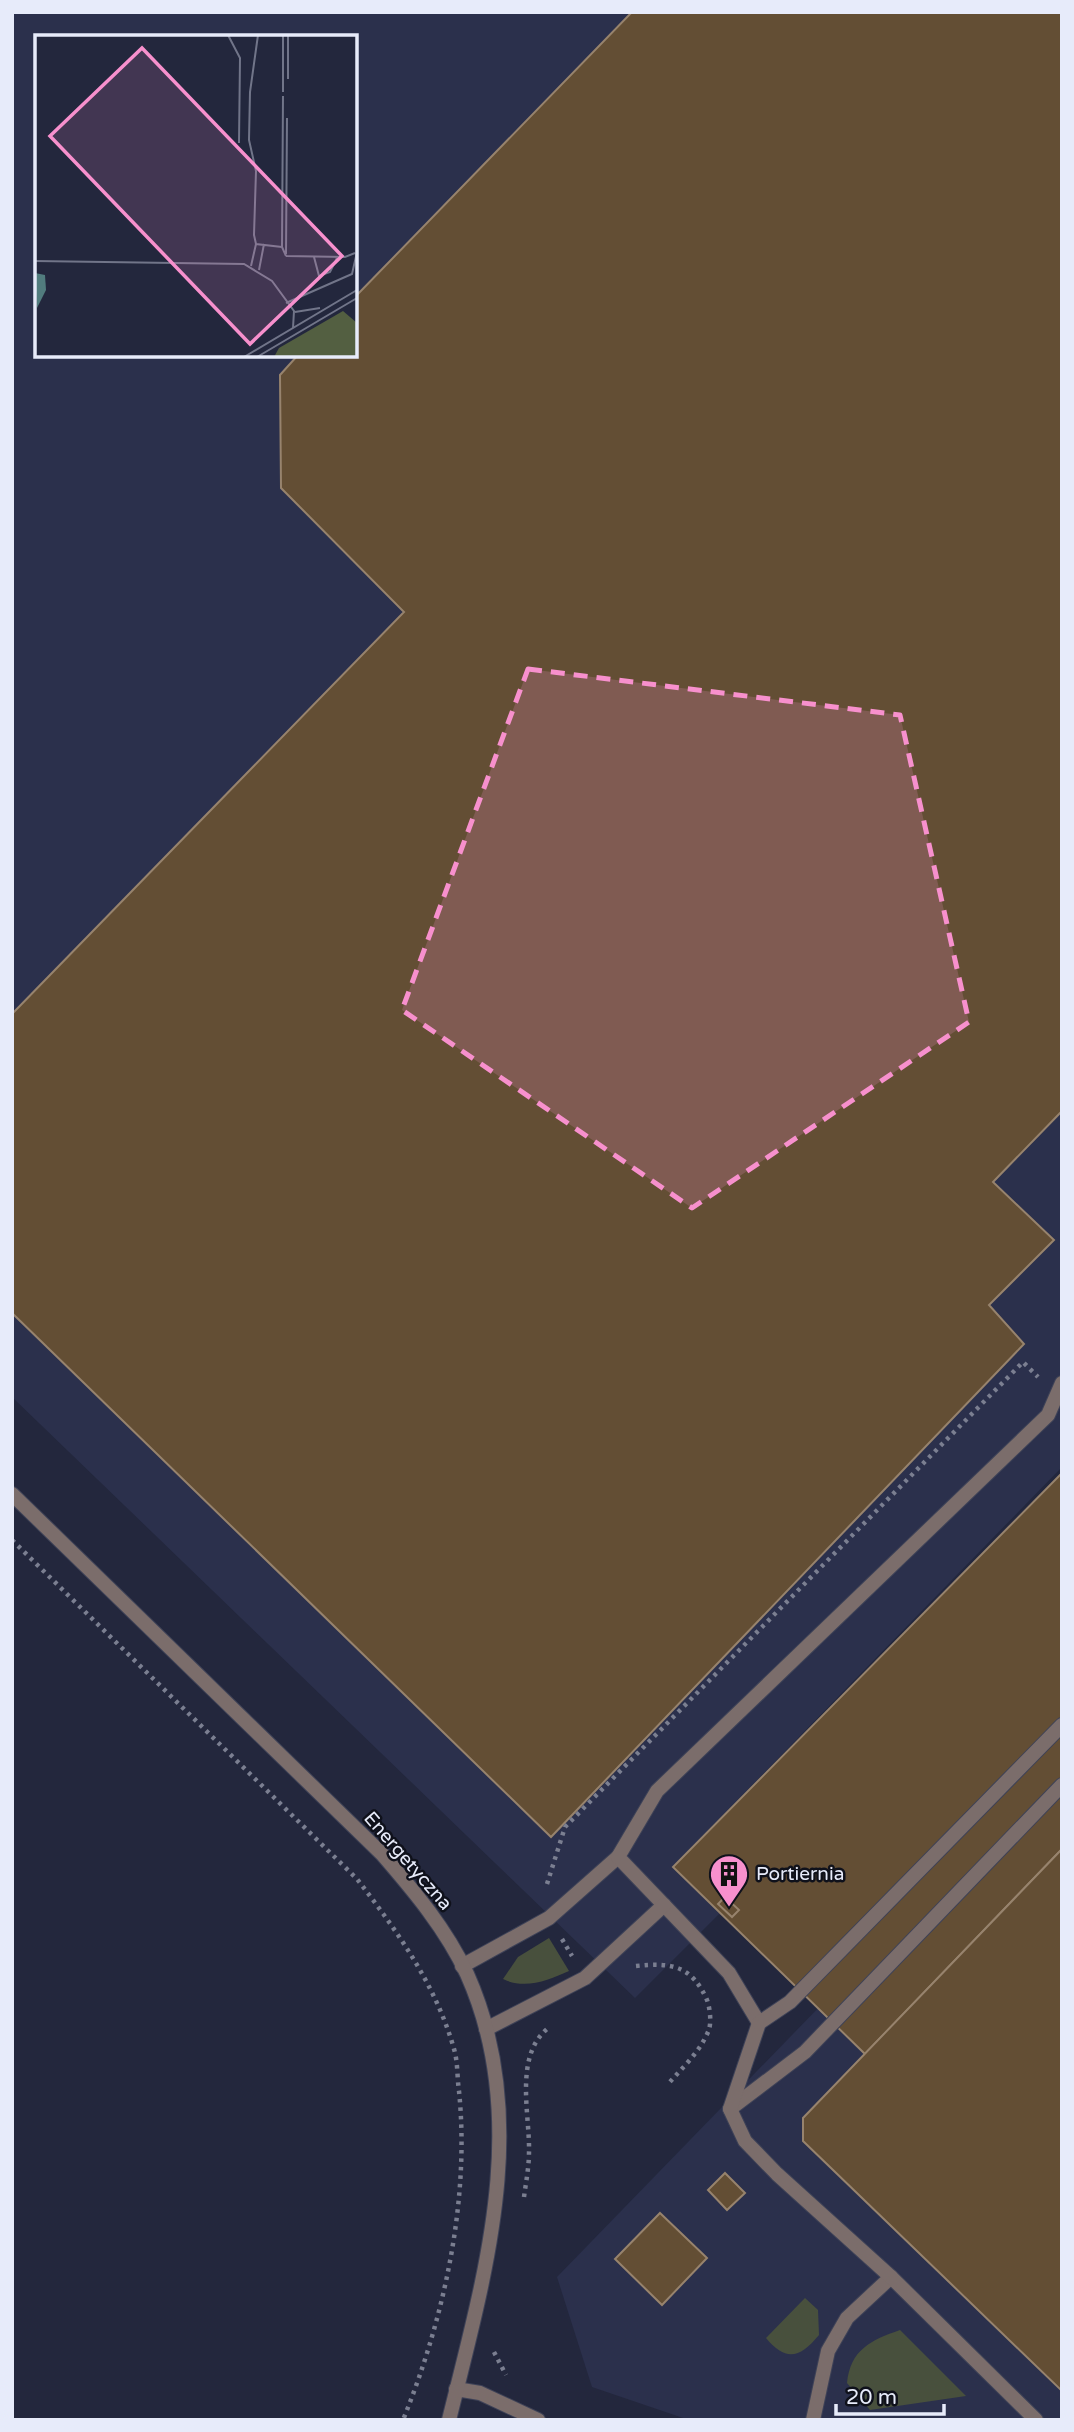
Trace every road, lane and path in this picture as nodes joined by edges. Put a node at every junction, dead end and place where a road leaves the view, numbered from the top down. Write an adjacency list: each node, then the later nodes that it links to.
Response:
1 (1059, 1389): 6 (street); 8 (path)
2 (12, 1494): 9 (street, Energetyczna)
3 (12, 1540): 23 (path)
4 (1062, 1725): 12 (street)
5 (1062, 1784): 16 (street)
6 (618, 1857): 7 (street); 8 (street)
7 (664, 1905): 11 (street); 12 (street)
8 (549, 1918): 9 (street); 11 (path)
9 (462, 1966): 14 (street, Energetyczna)
10 (626, 1974): 15 (path)
11 (585, 1978): 14 (street)
12 (760, 2023): 16 (street)
13 (550, 2026): 17 (path)
14 (486, 2029): 21 (street, Energetyczna)
15 (667, 2084)
16 (730, 2109): 18 (street)
17 (523, 2210)
18 (891, 2277): 22 (street); 26 (street)
19 (492, 2348): 20 (path)
20 (514, 2381)
21 (456, 2389): 24 (street, Energetyczna); 25 (street)
22 (1028, 2418)
23 (403, 2420)
24 (449, 2420)
25 (538, 2420)
26 (813, 2420)

